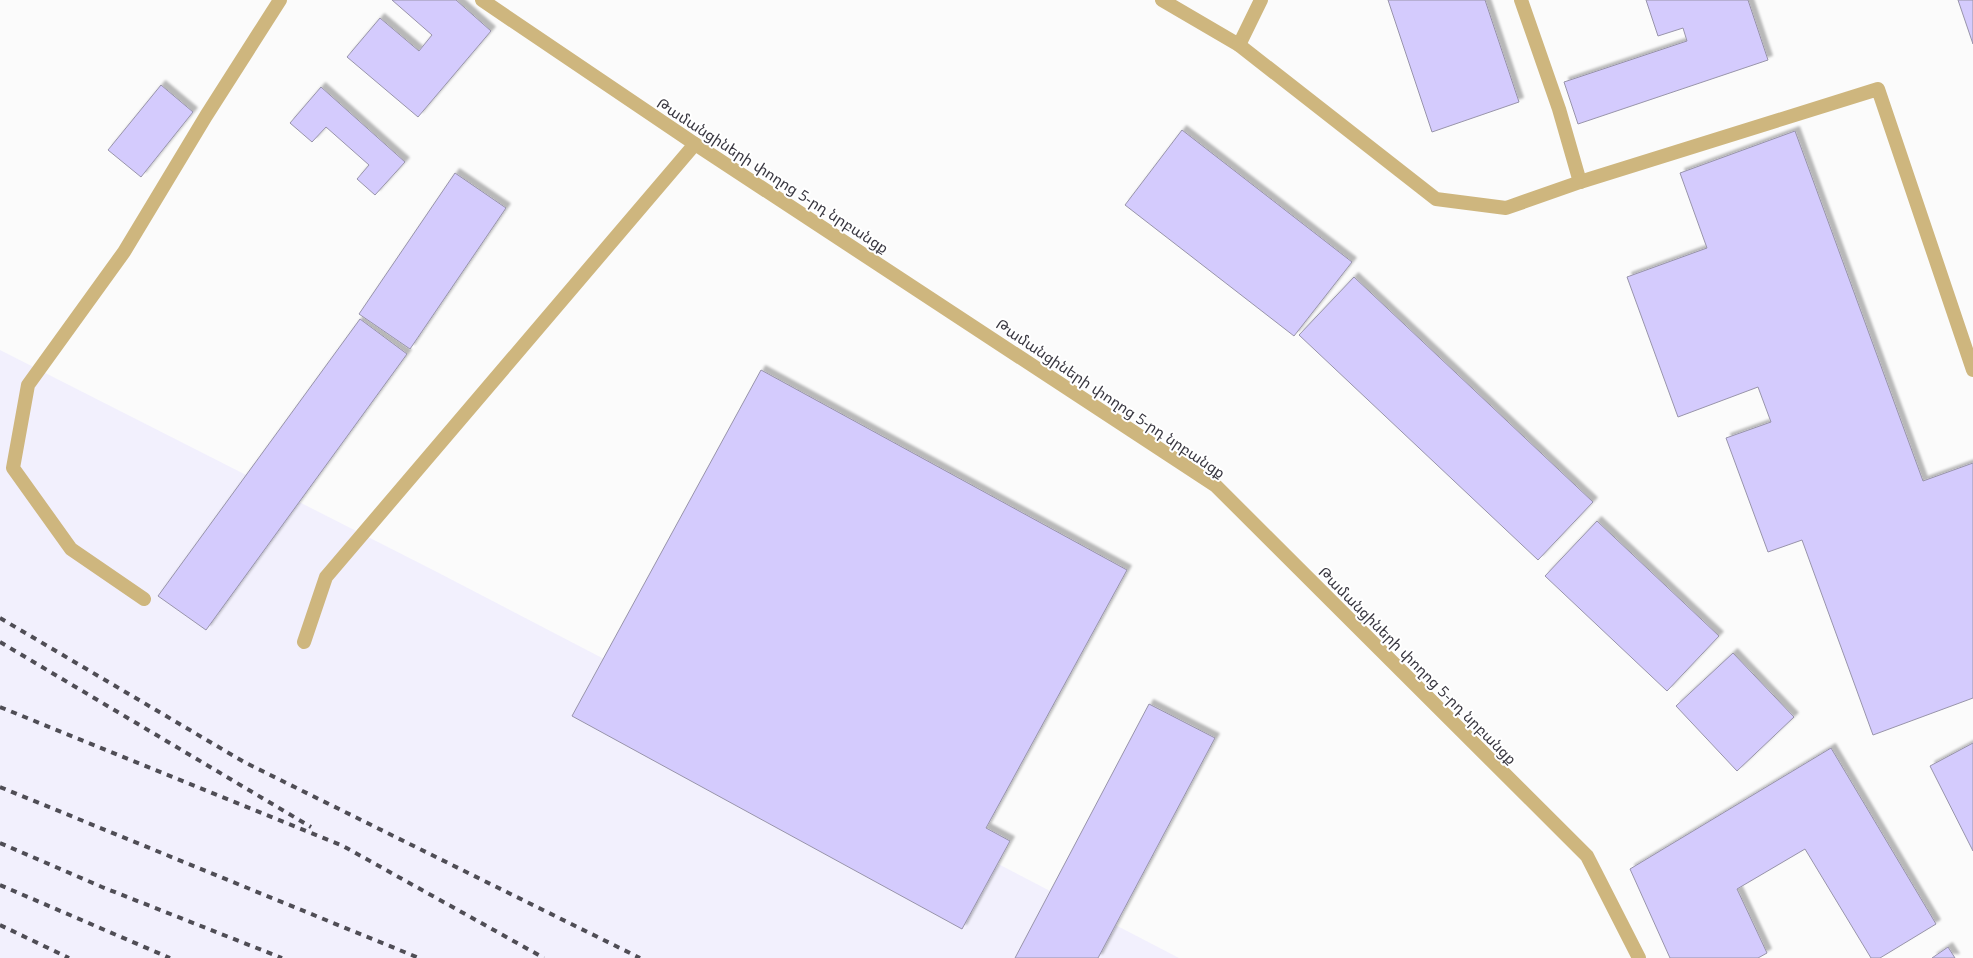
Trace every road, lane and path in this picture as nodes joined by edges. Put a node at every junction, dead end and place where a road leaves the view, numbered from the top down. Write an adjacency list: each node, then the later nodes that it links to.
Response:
1 (280, 0): 10 (lane)
2 (482, 0): 7 (lane, Թամանցիների փողոց 5-րդ նրբանցք)
3 (1162, 0): 6 (lane)
4 (1262, 0): 6 (lane)
5 (1521, 0): 8 (lane)
6 (1239, 45): 8 (lane)
7 (695, 144): 11 (lane); 12 (lane, Թամանցիների փողոց 5-րդ նրբանցք)
8 (1580, 182): 9 (lane)
9 (1973, 370)
10 (144, 600)
11 (304, 642)
12 (1639, 958)

